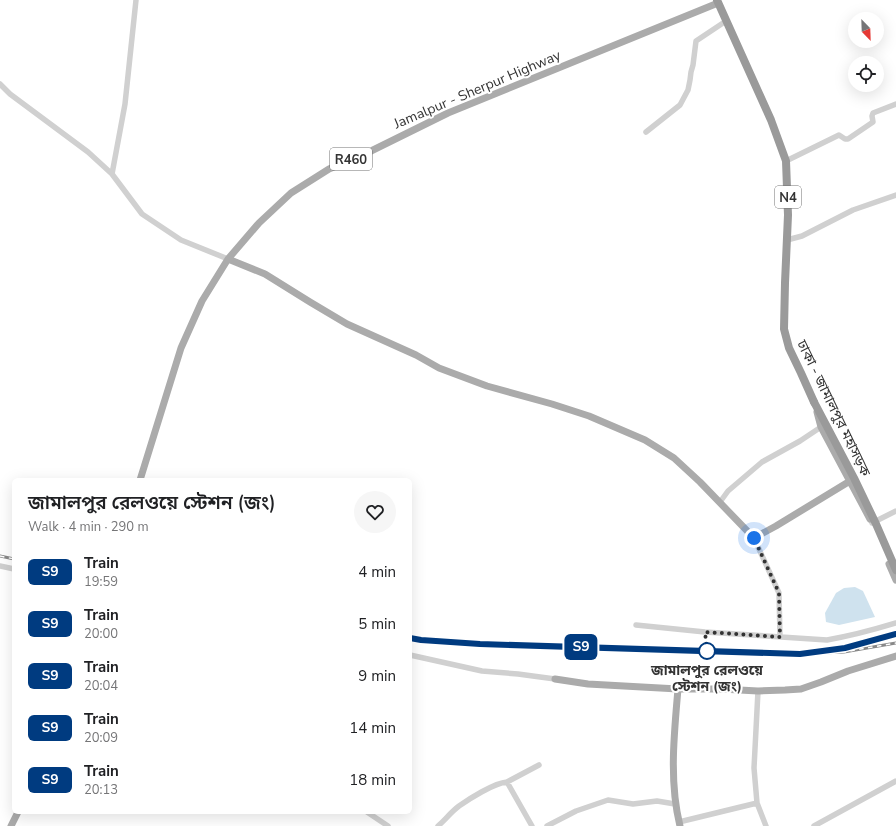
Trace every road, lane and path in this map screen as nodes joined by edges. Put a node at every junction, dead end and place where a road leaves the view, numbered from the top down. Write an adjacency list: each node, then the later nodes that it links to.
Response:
1 (136, 0): 8 (street)
2 (718, 1): 3 (highway, ঢাকা - জামালপুর মহাসড়ক / N4); 11 (main road, Jamalpur - Sherpur Highway / R460)
3 (726, 21): 6 (street); 7 (highway, ঢাকা - জামালপুর মহাসড়ক / N4)
4 (0, 84): 8 (street)
5 (896, 104): 7 (street)
6 (646, 132)
7 (786, 161): 10 (highway, ঢাকা - জামালপুর মহাসড়ক / N4)
8 (112, 174): 11 (street)
9 (896, 195): 10 (street)
10 (787, 240): 12 (highway, ঢাকা - জামালপুর মহাসড়ক / N4)
11 (228, 259): 14 (main road, Jamalpur - Sherpur Highway / R460); 16 (main road)
12 (814, 402): 13 (main road); 22 (highway, ঢাকা - জামালপুর মহাসড়ক / N4, bridge)
13 (821, 427): 15 (main road); 16 (street)
14 (141, 478)
15 (850, 481): 18 (main road); 19 (main road)
16 (720, 502): 19 (main road)
17 (896, 510): 18 (street)
18 (872, 523): 23 (main road)
19 (754, 538): 26 (street)
20 (0, 566): 21 (street)
21 (12, 569)
22 (896, 570)
23 (896, 580)
24 (896, 623): 26 (street)
25 (636, 625): 26 (street)
26 (780, 637)
27 (412, 655): 29 (street)
28 (896, 656): 31 (main road)
29 (555, 679): 30 (main road)
30 (678, 690): 31 (main road); 36 (main road)
31 (758, 691): 35 (street)
32 (539, 765): 34 (street)
33 (896, 781): 46 (street)
34 (507, 782): 42 (street); 43 (street)
35 (757, 803): 39 (street); 45 (street)
36 (675, 804): 39 (main road); 44 (street)
37 (17, 814): 40 (main road)
38 (370, 814): 41 (street)
39 (680, 824)
40 (11, 826)
41 (388, 826)
42 (438, 826)
43 (532, 826)
44 (547, 826)
45 (766, 826)
46 (814, 826)

